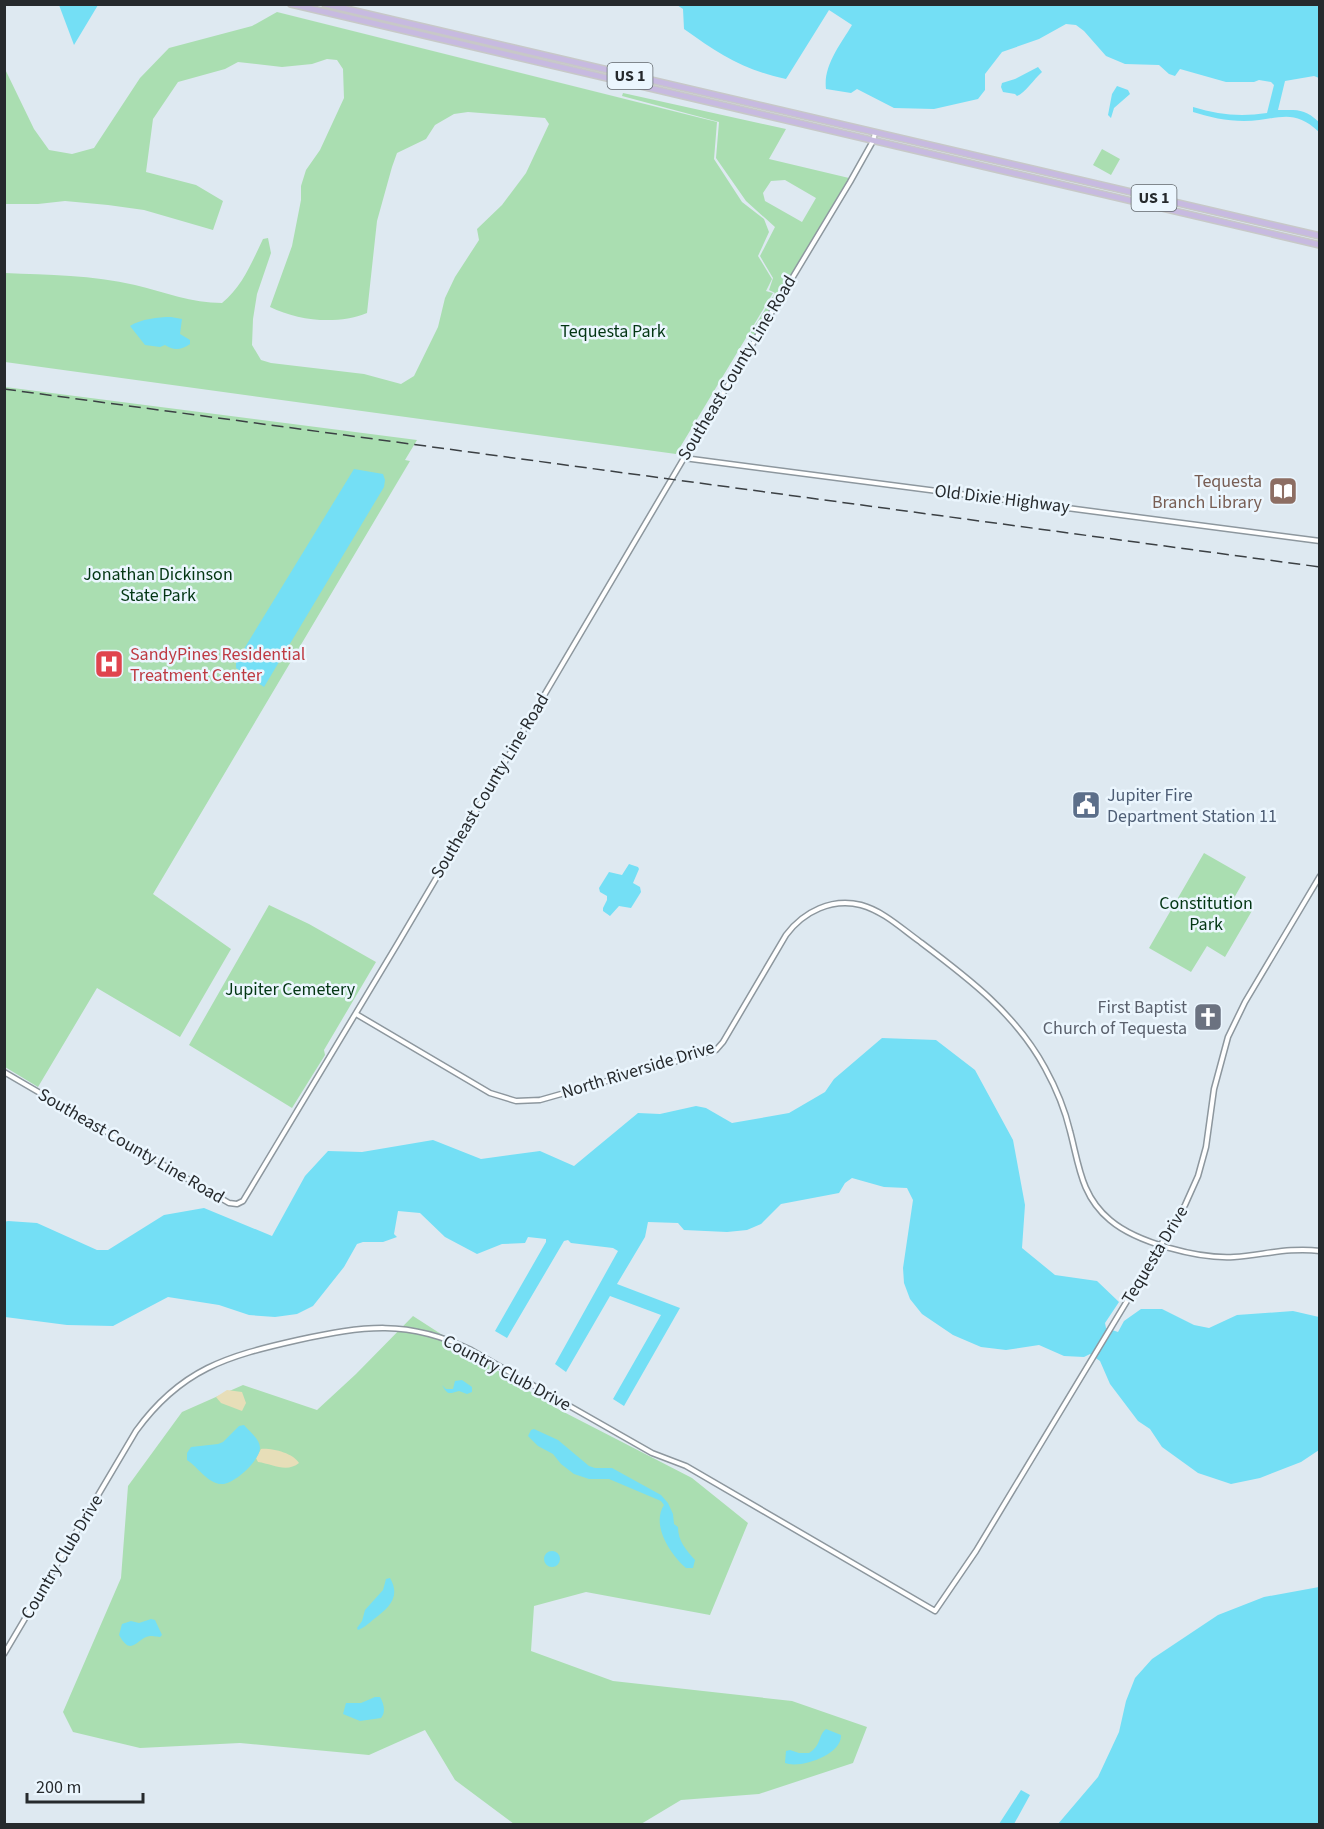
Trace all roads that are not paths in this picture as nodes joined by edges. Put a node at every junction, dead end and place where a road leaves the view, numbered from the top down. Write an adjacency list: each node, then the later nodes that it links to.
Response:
1 (291, 4): 4 (main road, US 1)
2 (325, 4): 3 (main road, US 1)
3 (798, 115): 4 (main road); 5 (main road, US 1)
4 (785, 120): 6 (main road, US 1)
5 (874, 133): 6 (street, Southeast County Line Road); 7 (main road, US 1)
6 (873, 141): 8 (main road, US 1); 17 (street, Southeast County Line Road)
7 (982, 158): 8 (main road); 9 (main road, US 1)
8 (969, 163): 10 (main road, US 1)
9 (1060, 176): 10 (main road); 11 (main road, US 1)
10 (1041, 180): 13 (main road, US 1)
11 (1295, 230): 12 (main road, US 1); 13 (main road)
12 (1308, 233): 14 (main road, US 1); 15 (main road)
13 (1279, 236): 15 (main road, US 1)
14 (1320, 236)
15 (1294, 239): 16 (main road, US 1)
16 (1320, 245)
17 (684, 458): 18 (street, Old Dixie Highway); 20 (street, Southeast County Line Road)
18 (1320, 541)
19 (1320, 876): 22 (street, Tequesta Drive)
20 (356, 1014): 21 (street, Southeast County Line Road); 22 (street, North Riverside Drive)
21 (4, 1072)
22 (1162, 1245): 23 (street, North Riverside Drive); 24 (street, Tequesta Drive)
23 (1320, 1251)
24 (935, 1611): 25 (street, Country Club Drive)
25 (4, 1654)

